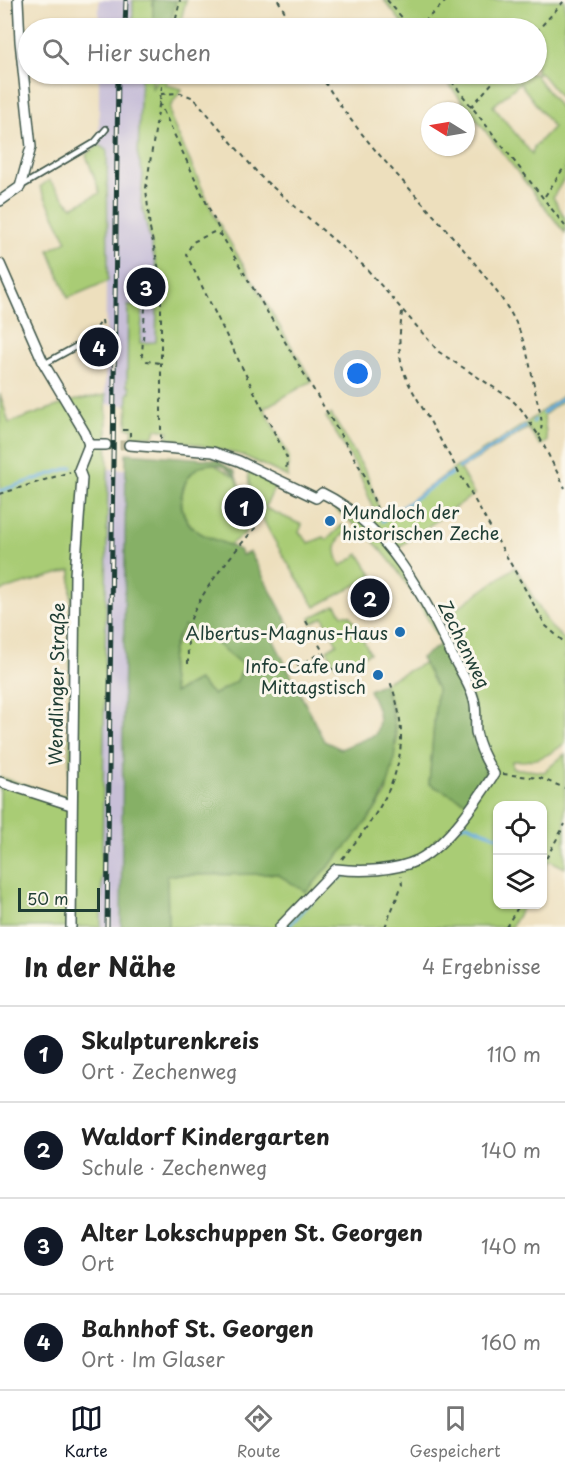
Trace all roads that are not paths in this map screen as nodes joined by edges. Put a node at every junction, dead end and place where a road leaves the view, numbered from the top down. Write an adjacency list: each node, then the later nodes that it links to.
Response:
1 (18, 0): 2 (street)
2 (19, 18)
3 (24, 84): 5 (street)
4 (106, 129): 5 (lane)
5 (20, 187): 6 (street)
6 (0, 201)
7 (0, 264): 9 (street)
8 (88, 340): 9 (lane)
9 (44, 364): 10 (street)
10 (89, 445): 11 (street); 14 (street, Wendlinger Straße)
11 (106, 445)
12 (129, 445): 16 (street, Zechenweg)
13 (0, 782): 14 (street)
14 (71, 805): 15 (street, Wendlinger Straße)
15 (71, 927)
16 (280, 927)

